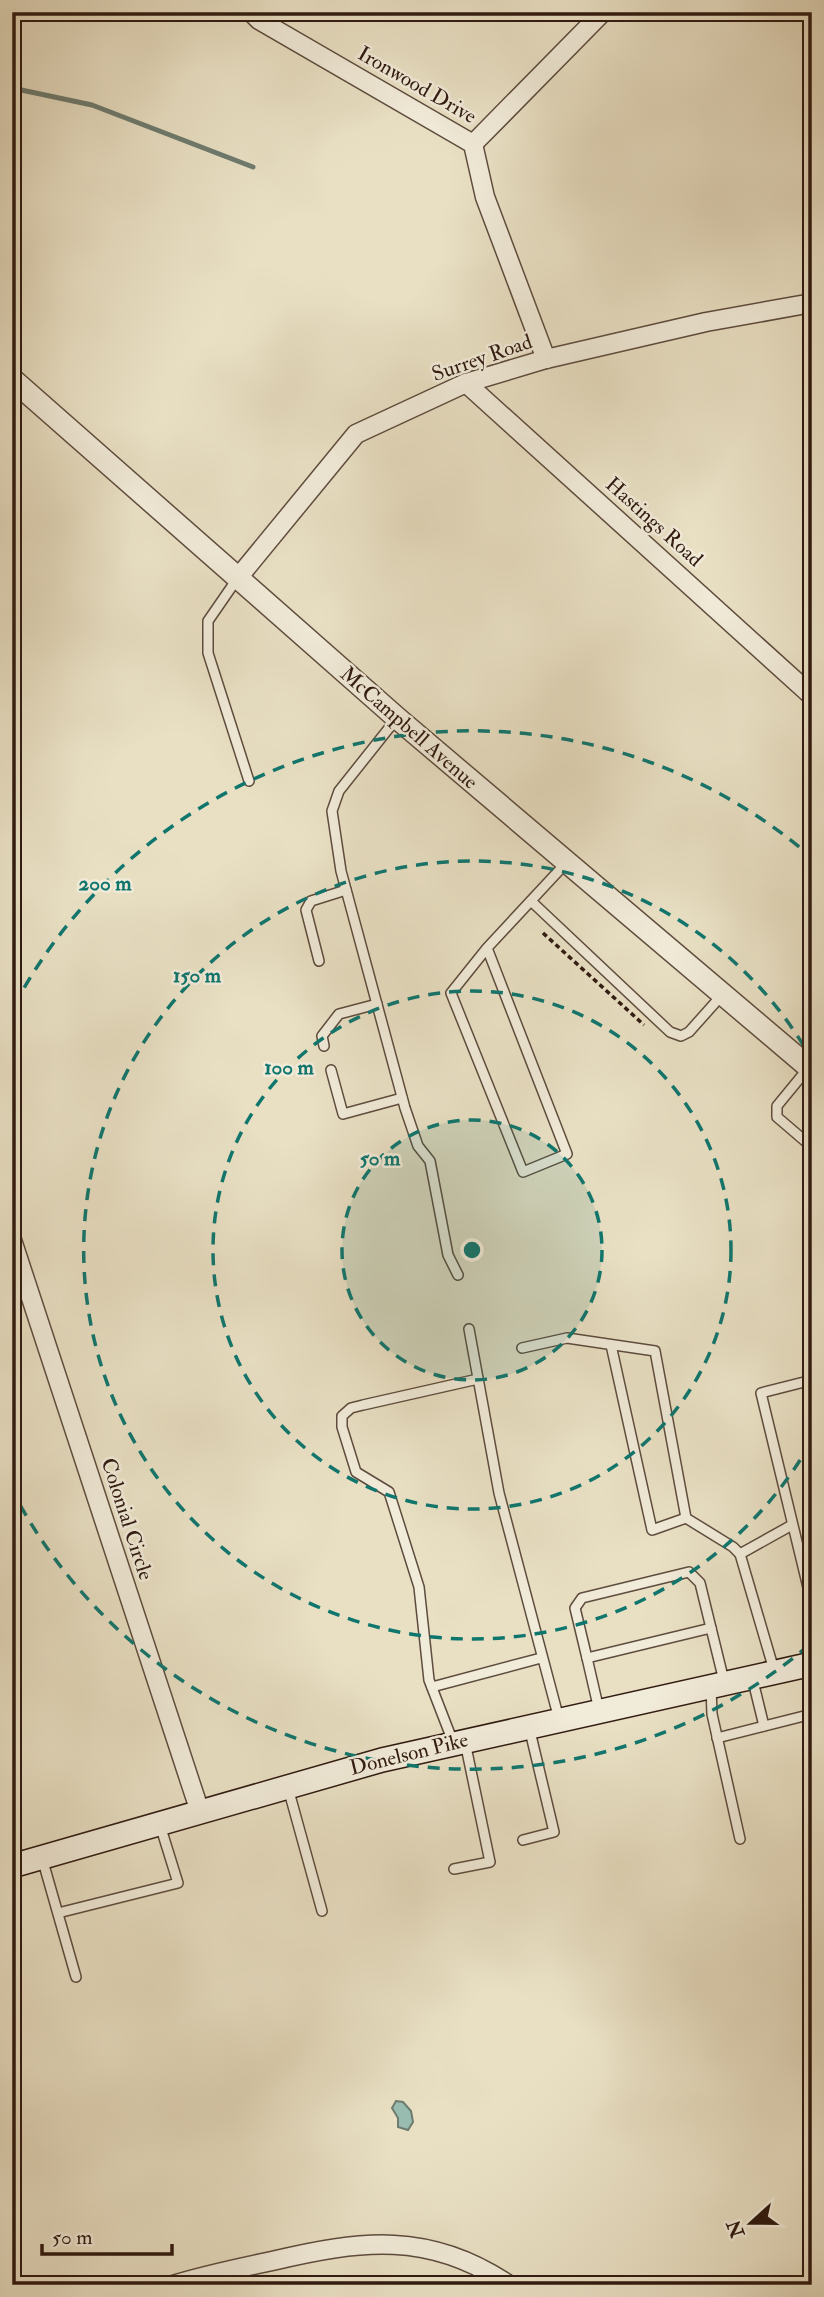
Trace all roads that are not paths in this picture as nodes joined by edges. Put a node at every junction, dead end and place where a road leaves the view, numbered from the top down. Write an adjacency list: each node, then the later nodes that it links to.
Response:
1 (251, 12): 3 (street, Ironwood Drive)
2 (603, 12): 3 (street)
3 (473, 144): 5 (street, Ironwood Drive)
4 (812, 303): 5 (street, Surrey Road)
5 (546, 359): 7 (street, Surrey Road)
6 (12, 379): 8 (street, McCampbell Avenue)
7 (466, 383): 8 (street, Surrey Road); 9 (street, Hastings Road)
8 (237, 579): 10 (street, McCampbell Avenue); 11 (lane)
9 (812, 696)
10 (397, 718): 12 (street, McCampbell Avenue); 13 (lane)
11 (249, 780)
12 (567, 862): 14 (lane); 17 (street, McCampbell Avenue)
13 (346, 890): 16 (lane); 18 (lane)
14 (531, 901): 15 (lane); 17 (lane)
15 (487, 948): 15 (lane)
16 (319, 961)
17 (723, 994): 20 (street, McCampbell Avenue)
18 (377, 1004): 19 (lane); 22 (lane)
19 (324, 1045)
20 (810, 1068): 23 (lane)
21 (331, 1070): 22 (lane)
22 (402, 1098): 25 (lane)
23 (812, 1147)
24 (12, 1240): 51 (street, Colonial Circle)
25 (458, 1275)
26 (468, 1329): 29 (lane)
27 (611, 1345): 28 (lane); 31 (lane); 31 (lane)
28 (522, 1348)
29 (478, 1379): 36 (lane); 42 (lane)
30 (812, 1380): 32 (lane)
31 (686, 1518): 33 (lane)
32 (792, 1525): 33 (lane); 34 (lane)
33 (740, 1554): 39 (lane)
34 (812, 1604)
35 (711, 1628): 37 (lane); 37 (lane); 41 (lane)
36 (541, 1658): 42 (lane); 45 (lane)
37 (587, 1658): 43 (lane)
38 (812, 1664): 39 (main road, Donelson Pike)
39 (775, 1672): 40 (main road, Donelson Pike)
40 (752, 1677): 41 (main road, Donelson Pike); 47 (lane)
41 (718, 1684): 43 (main road, Donelson Pike); 48 (lane)
42 (432, 1687): 49 (lane)
43 (599, 1710): 45 (main road, Donelson Pike)
44 (812, 1714): 47 (lane)
45 (559, 1719): 46 (main road, Donelson Pike)
46 (528, 1726): 49 (main road, Donelson Pike); 54 (lane)
47 (764, 1726): 48 (lane)
48 (717, 1738): 53 (lane)
49 (459, 1741): 50 (main road, Donelson Pike); 57 (lane)
50 (288, 1787): 51 (main road, Donelson Pike); 58 (lane)
51 (200, 1812): 52 (main road, Donelson Pike)
52 (159, 1824): 55 (main road, Donelson Pike); 59 (lane)
53 (740, 1839)
54 (523, 1840)
55 (42, 1858): 56 (main road, Donelson Pike); 59 (lane)
56 (13, 1864)
57 (454, 1869)
58 (321, 1911)
59 (58, 1913): 60 (lane)
60 (76, 1977)
61 (173, 2285): 62 (street)
62 (509, 2285)

